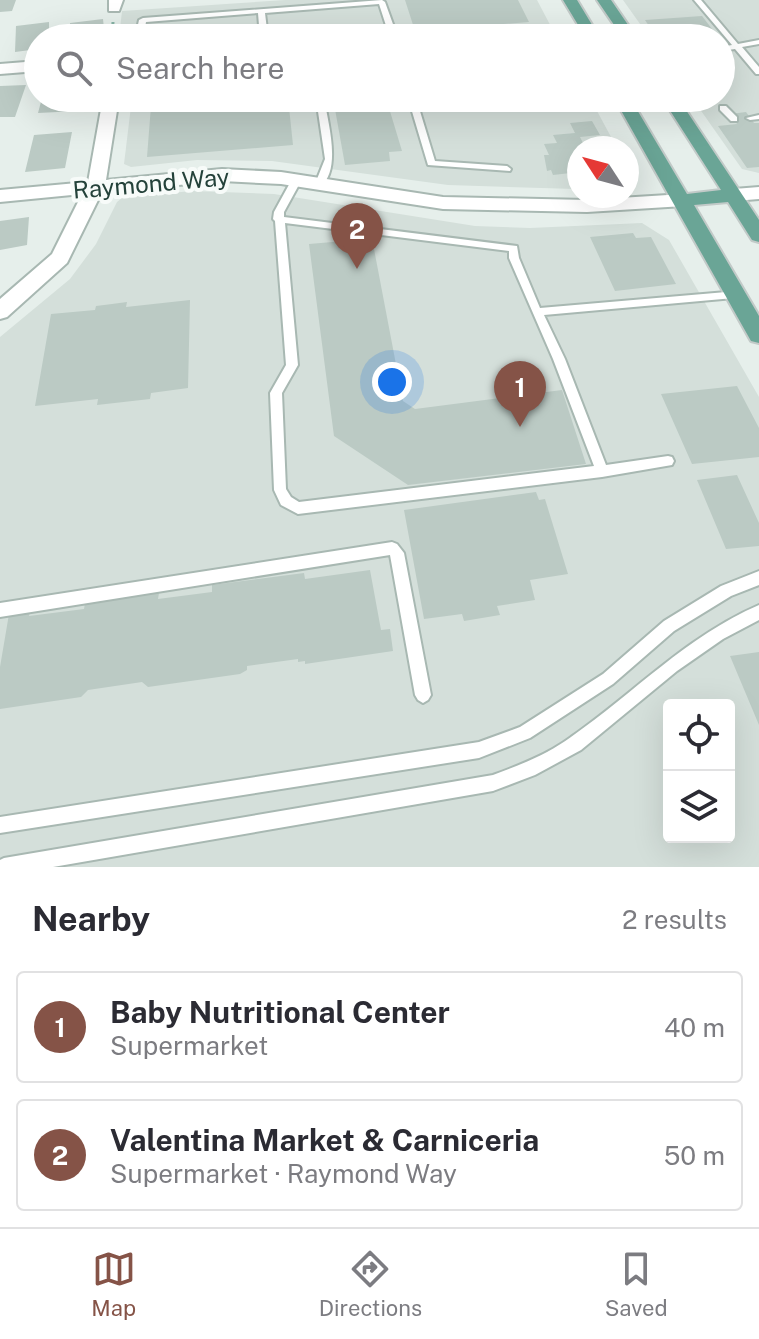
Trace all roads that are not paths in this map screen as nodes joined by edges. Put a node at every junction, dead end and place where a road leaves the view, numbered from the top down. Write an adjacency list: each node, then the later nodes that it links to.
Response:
1 (570, 0): 8 (main road)
2 (604, 0): 9 (main road)
3 (697, 0): 10 (lane)
4 (261, 11): 5 (lane); 6 (lane); 7 (lane)
5 (142, 24)
6 (262, 24)
7 (389, 24)
8 (585, 24)
9 (620, 24)
10 (718, 24)
11 (759, 42): 14 (lane)
12 (735, 43): 14 (lane)
13 (735, 48): 14 (lane)
14 (739, 48): 17 (lane)
15 (24, 67): 16 (street)
16 (0, 69)
17 (759, 72)
18 (109, 112): 28 (street)
19 (322, 112): 27 (lane)
20 (416, 112): 25 (lane)
21 (631, 112): 32 (main road)
22 (679, 112): 30 (main road)
23 (727, 112): 24 (lane)
24 (734, 119)
25 (507, 169)
26 (296, 181): 27 (street, Raymond Way); 28 (street, Raymond Way); 33 (lane)
27 (320, 184): 32 (street, Raymond Way)
28 (96, 185): 31 (street, Raymond Way); 36 (street)
29 (759, 193): 30 (street)
30 (734, 195): 32 (main road); 34 (main road)
31 (0, 196)
32 (684, 200): 35 (main road)
33 (278, 219): 37 (lane); 40 (lane)
34 (759, 235)
35 (734, 294): 37 (lane); 38 (main road)
36 (0, 311)
37 (537, 312): 40 (lane)
38 (759, 335)
39 (668, 461): 40 (lane)
40 (602, 471)
41 (759, 578): 45 (lane)
42 (0, 610): 44 (lane)
43 (759, 612): 46 (lane)
44 (423, 695)
45 (0, 825)
46 (4, 867)

